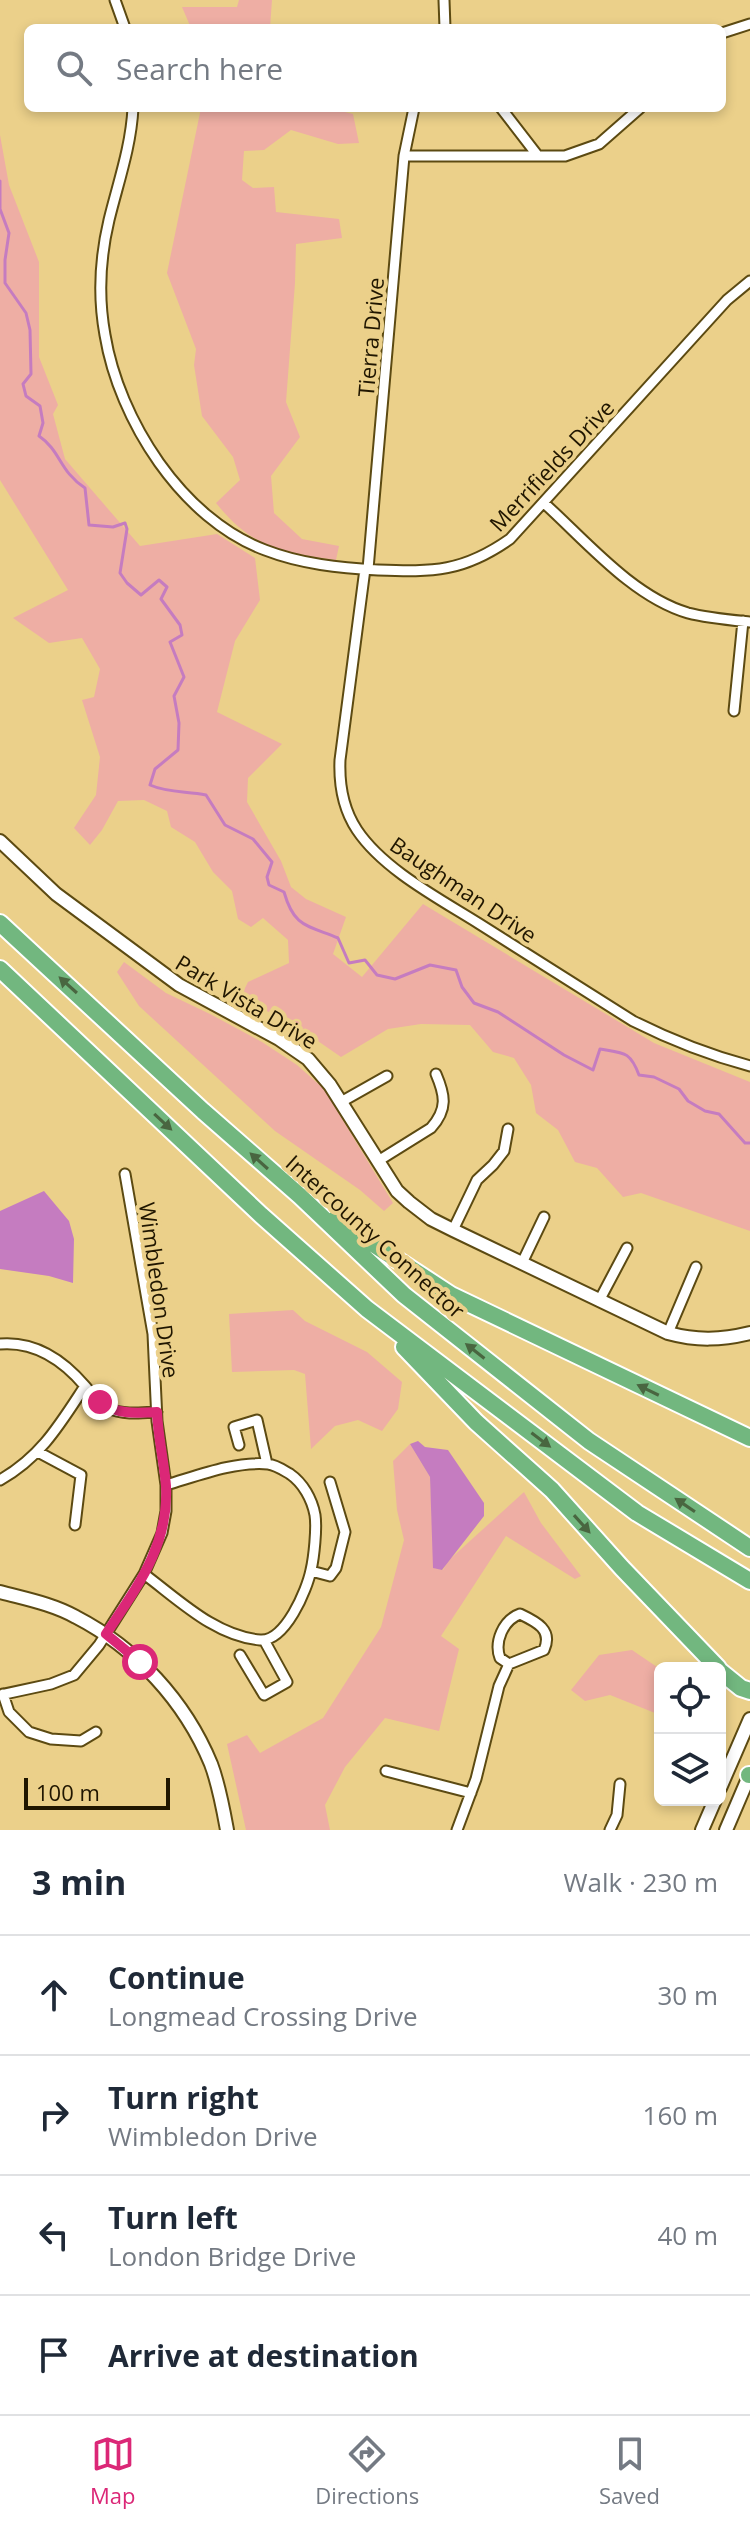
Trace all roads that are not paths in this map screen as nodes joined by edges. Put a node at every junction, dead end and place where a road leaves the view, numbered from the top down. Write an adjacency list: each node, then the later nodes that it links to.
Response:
1 (115, 0): 3 (street)
2 (444, 0): 4 (street)
3 (124, 24)
4 (445, 24)
5 (750, 24): 6 (street)
6 (726, 32)
7 (133, 112): 15 (street, Merrifields Drive)
8 (413, 112): 11 (street, Tierra Drive)
9 (504, 112): 12 (street)
10 (635, 112): 12 (street)
11 (404, 156): 12 (street); 15 (street, Tierra Drive)
12 (538, 156)
13 (750, 281): 14 (street, Merrifields Drive)
14 (544, 503): 15 (street, Merrifields Drive); 16 (street)
15 (367, 569): 21 (street, Baughman Drive)
16 (746, 621): 17 (street)
17 (734, 711)
18 (0, 841): 24 (street, Park Vista Drive)
19 (0, 923): 28 (highway, Intercounty Connector, one-way to 19)
20 (0, 969): 35 (highway, one-way to 35)
21 (750, 1066)
22 (436, 1074): 26 (street)
23 (387, 1076): 24 (street)
24 (341, 1102): 26 (street, Park Vista Drive)
25 (508, 1129): 30 (street)
26 (378, 1161): 30 (street, Park Vista Drive)
27 (125, 1174): 40 (street, Wimbledon Drive)
28 (300, 1196): 41 (highway, one-way to 28); 49 (highway, Intercounty Connector, one-way to 28)
29 (544, 1217): 32 (street)
30 (453, 1230): 32 (street, Park Vista Drive)
31 (627, 1248): 34 (street)
32 (522, 1263): 34 (street, Park Vista Drive)
33 (696, 1267): 36 (street)
34 (599, 1301): 36 (street, Park Vista Drive)
35 (367, 1309): 52 (highway, one-way to 52); 57 (highway, one-way to 57)
36 (668, 1333): 37 (street, Park Vista Drive)
37 (750, 1333)
38 (0, 1344): 39 (street)
39 (85, 1386): 40 (street); 43 (street)
40 (157, 1412): 47 (street, Wimbledon Drive)
41 (750, 1438)
42 (239, 1445): 44 (street)
43 (38, 1452): 45 (street); 48 (street)
44 (267, 1464): 47 (street); 50 (street)
45 (0, 1480)
46 (330, 1482): 50 (street)
47 (166, 1485): 51 (street, Wimbledon Drive)
48 (75, 1525)
49 (750, 1548)
50 (311, 1571): 55 (street)
51 (144, 1574): 54 (street, Wimbledon Drive); 55 (street)
52 (750, 1581)
53 (0, 1592): 54 (street)
54 (106, 1634): 61 (street, Wimbledon Drive); 70 (street)
55 (264, 1640): 56 (street)
56 (240, 1655)
57 (712, 1662)
58 (509, 1664): 58 (street); 68 (street)
59 (726, 1675): 60 (highway)
60 (750, 1691)
61 (1, 1695): 63 (street)
62 (750, 1719): 65 (street)
63 (96, 1732)
64 (386, 1771): 68 (street)
65 (726, 1774)
66 (750, 1775): 74 (street)
67 (620, 1784): 72 (street)
68 (471, 1793): 71 (street)
69 (712, 1806): 73 (street)
70 (227, 1830)
71 (457, 1830)
72 (610, 1830)
73 (702, 1830)
74 (726, 1830)

